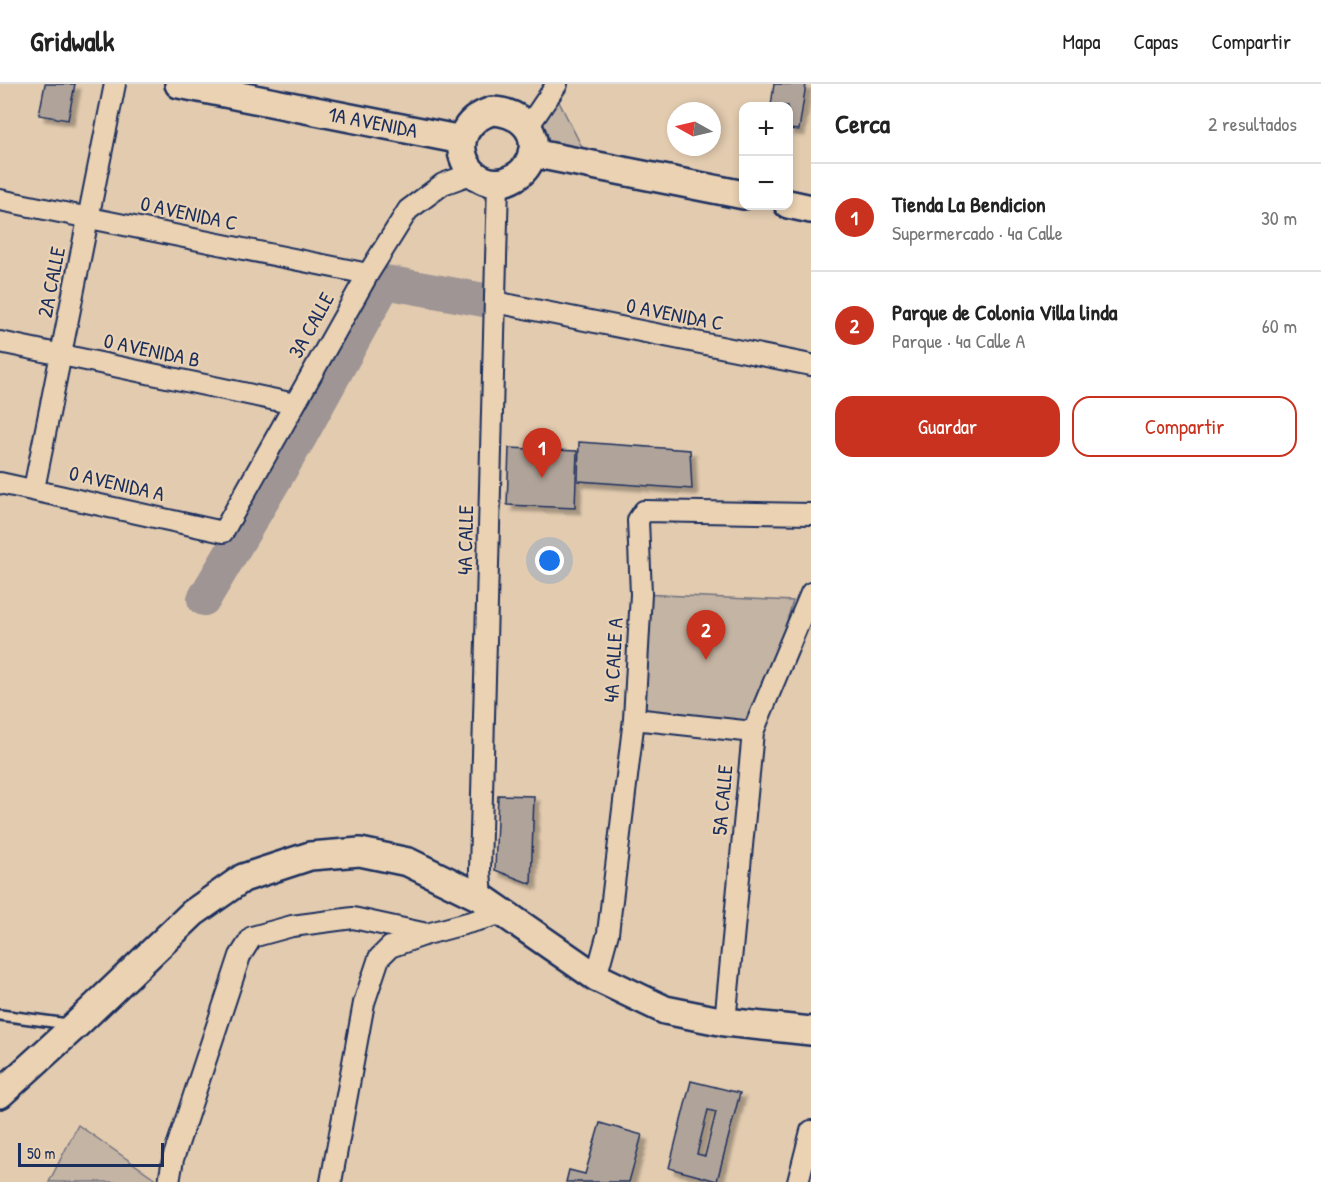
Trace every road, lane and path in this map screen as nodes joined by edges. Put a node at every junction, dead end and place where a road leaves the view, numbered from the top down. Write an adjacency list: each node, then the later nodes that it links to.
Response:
1 (115, 84): 12 (street, 2A CALLE)
2 (179, 84): 5 (main road, 1A AVENIDA)
3 (557, 84): 4 (street)
4 (528, 126): 5 (main road); 6 (main road)
5 (462, 140): 7 (main road)
6 (532, 153): 7 (main road); 8 (main road)
7 (485, 178): 13 (street, 3A CALLE); 14 (street, 4A CALLE)
8 (739, 194)
9 (0, 200): 12 (street, 0 AVENIDA C)
10 (793, 205): 11 (main road)
11 (811, 209)
12 (88, 217): 13 (street, 0 AVENIDA C); 16 (street, 2A CALLE)
13 (368, 274): 18 (street, 3A CALLE)
14 (495, 302): 17 (street, 0 AVENIDA C); 26 (street, 4A CALLE)
15 (0, 342): 16 (street, 0 AVENIDA B)
16 (60, 356): 18 (street, 0 AVENIDA B); 20 (street, 2A CALLE)
17 (811, 365)
18 (295, 404): 22 (street, 3A CALLE)
19 (0, 483): 20 (street, 0 AVENIDA A)
20 (34, 489): 22 (street, 0 AVENIDA A)
21 (811, 514): 24 (street, 4A CALLE A)
22 (223, 532)
23 (811, 593): 25 (street, 5A CALLE)
24 (634, 719): 25 (street); 29 (street, 4A CALLE A)
25 (753, 732): 31 (street, 5A CALLE)
26 (482, 898): 27 (main road); 32 (main road)
27 (504, 913): 28 (street); 29 (main road)
28 (427, 934): 36 (street); 37 (street)
29 (596, 977): 31 (main road)
30 (0, 1016): 32 (lane)
31 (725, 1022): 33 (main road)
32 (76, 1025): 34 (main road)
33 (811, 1031)
34 (0, 1094)
35 (811, 1131): 38 (street)
36 (169, 1182)
37 (331, 1182)
38 (798, 1182)

